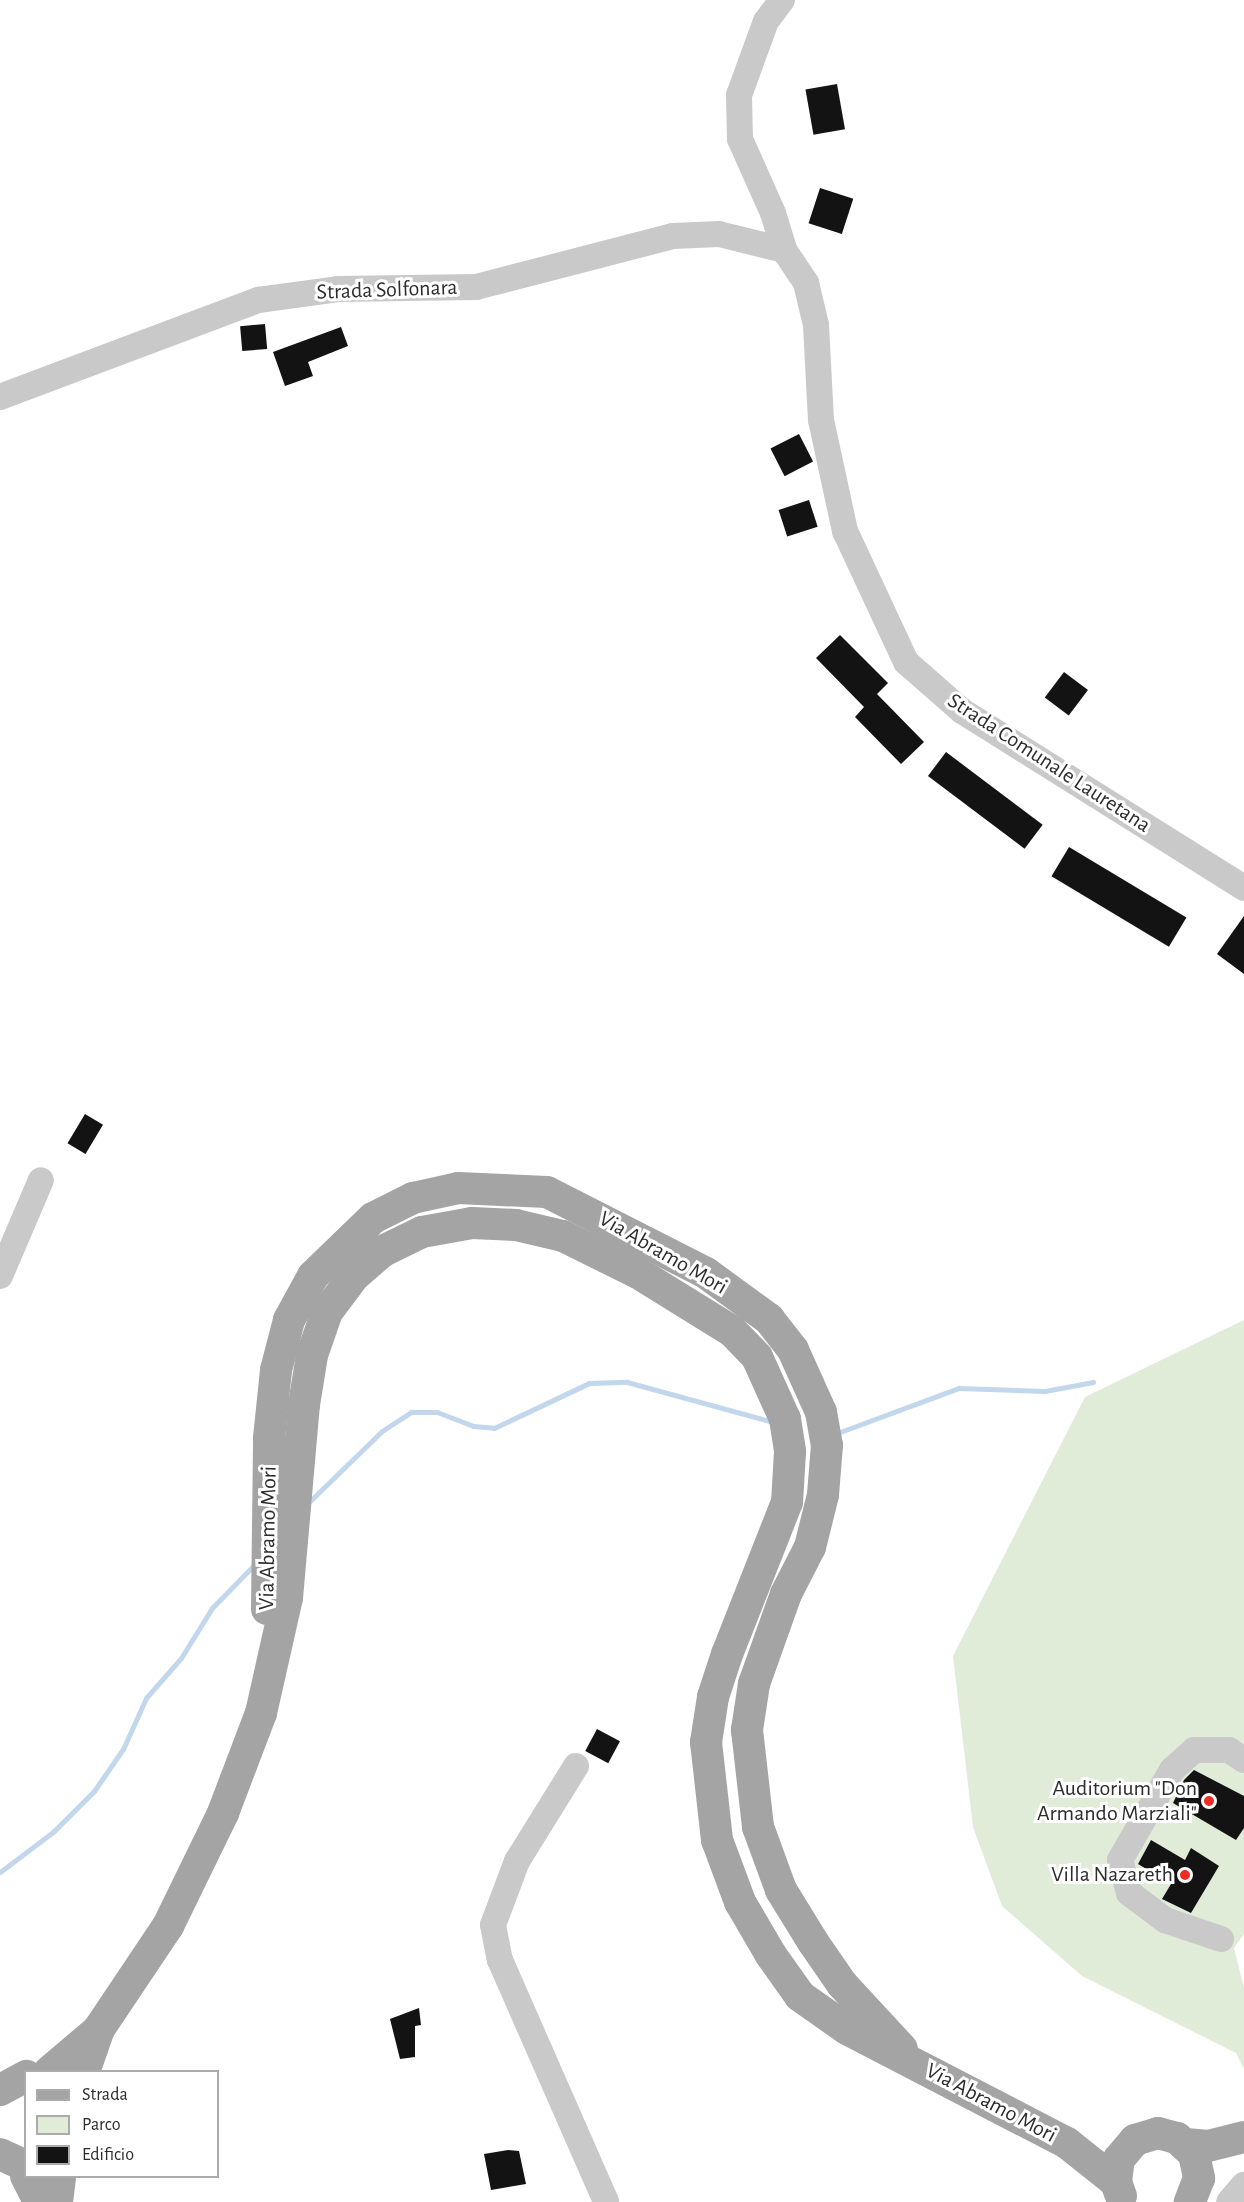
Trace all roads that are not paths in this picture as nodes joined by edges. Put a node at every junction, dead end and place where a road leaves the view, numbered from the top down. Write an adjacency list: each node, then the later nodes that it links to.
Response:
1 (782, 0): 2 (street, Strada Comunale Lauretana)
2 (784, 250): 3 (street, Strada Solfonara); 4 (street, Strada Comunale Lauretana)
3 (0, 397)
4 (1244, 888)
5 (41, 1180): 6 (street)
6 (0, 1276)
7 (261, 1713): 11 (main road, Via Abramo Mori); 12 (main road, Via Abramo Mori); 12 (main road, Via Abramo Mori)
8 (1244, 1760): 10 (street)
9 (576, 1766): 30 (street)
10 (1221, 1939)
11 (99, 2030): 14 (main road, Via Abramo Mori); 15 (main road, Via Abramo Mori)
12 (914, 2063): 20 (main road, Via Abramo Mori)
13 (0, 2064): 16 (main road)
14 (51, 2070)
15 (85, 2070)
16 (24, 2076)
17 (24, 2077): 18 (main road)
18 (0, 2090)
19 (1239, 2139): 21 (main road); 26 (main road)
20 (1067, 2143): 22 (main road, Via Abramo Mori); 27 (main road, Via Abramo Mori)
21 (1186, 2144): 22 (main road); 26 (main road)
22 (1125, 2148): 27 (main road)
23 (25, 2178): 28 (main road)
24 (60, 2178): 29 (main road)
25 (1244, 2185): 31 (street)
26 (1195, 2190)
27 (1120, 2192)
28 (39, 2202)
29 (57, 2202)
30 (606, 2202)
31 (1229, 2202)

